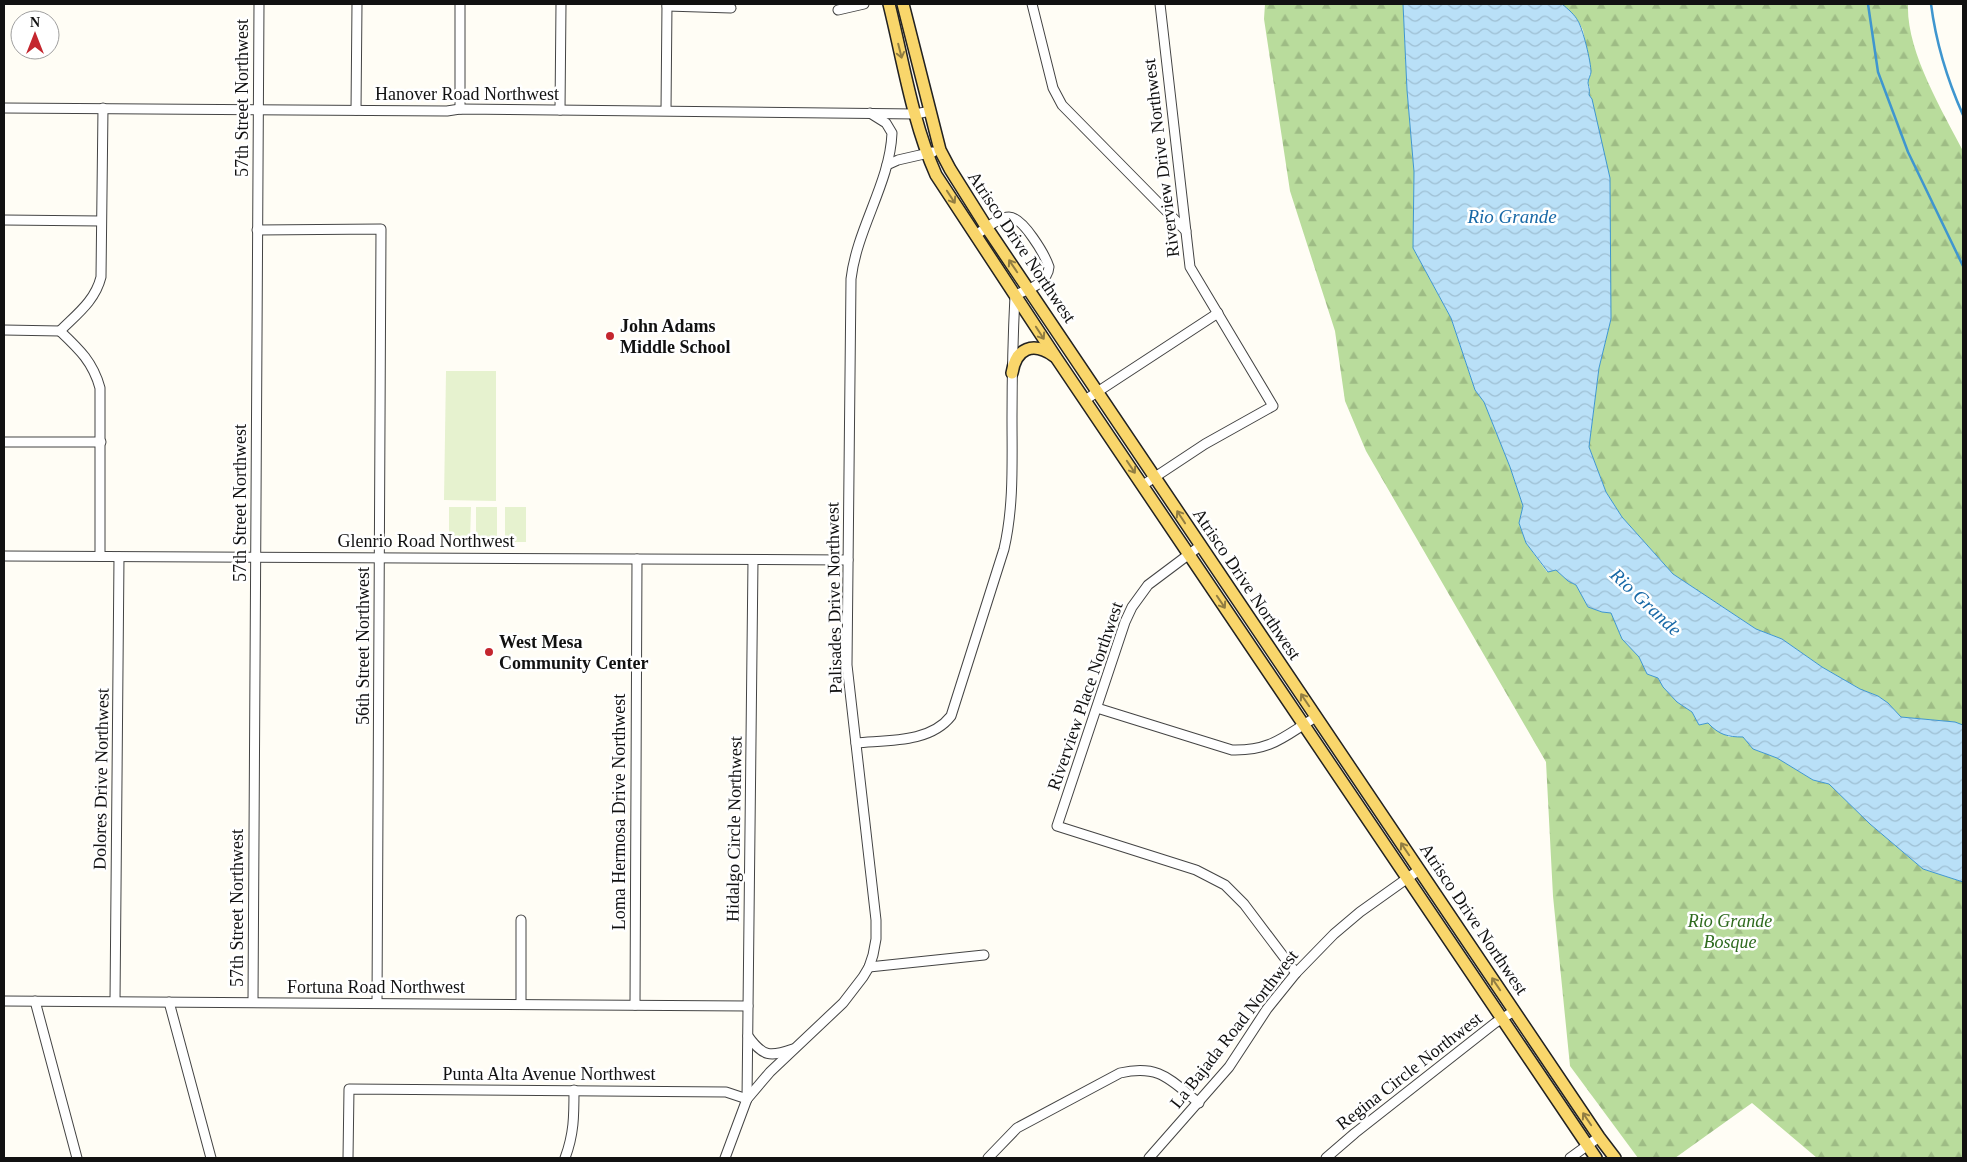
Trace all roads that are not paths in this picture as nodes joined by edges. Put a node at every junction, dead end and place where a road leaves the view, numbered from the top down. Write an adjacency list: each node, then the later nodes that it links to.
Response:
1 (259, 4): 16 (street, 57th Street Northwest)
2 (357, 4): 17 (street)
3 (460, 4): 15 (street)
4 (561, 4): 18 (street)
5 (864, 4): 12 (street)
6 (889, 4): 22 (main road, Atrisco Drive Northwest, one-way to 22)
7 (903, 4): 20 (main road, Atrisco Drive Northwest)
8 (1032, 4): 30 (street)
9 (1160, 4): 30 (street, Riverview Drive Northwest)
10 (667, 5): 11 (street); 19 (street)
11 (731, 8)
12 (838, 10)
13 (4, 108): 14 (street, Hanover Road Northwest)
14 (103, 108): 16 (street, Hanover Road Northwest); 27 (street)
15 (460, 109): 17 (street, Hanover Road Northwest); 18 (street, Hanover Road Northwest)
16 (258, 110): 17 (street, Hanover Road Northwest); 29 (street, 57th Street Northwest)
17 (356, 110)
18 (560, 110): 19 (street, Hanover Road Northwest)
19 (666, 110): 21 (street, Hanover Road Northwest)
20 (930, 111): 22 (street, Hanover Road Northwest); 23 (main road, Atrisco Drive Northwest)
21 (870, 113): 22 (street, Hanover Road Northwest); 25 (street, Palisades Drive Northwest)
22 (916, 114): 24 (main road, Atrisco Drive Northwest)
23 (940, 150): 24 (street); 28 (main road, Atrisco Drive Northwest)
24 (927, 154): 25 (street); 31 (main road, Atrisco Drive Northwest, one-way to 31)
25 (888, 165): 54 (street, Palisades Drive Northwest)
26 (4, 220): 27 (street)
27 (102, 221): 36 (street)
28 (987, 228): 31 (street); 32 (main road, Atrisco Drive Northwest, one-way to 28); 32 (street)
29 (257, 230): 50 (street, 57th Street Northwest); 51 (street, 56th Street Northwest)
30 (1186, 231): 34 (street, Riverview Drive Northwest)
31 (975, 236): 33 (main road, Atrisco Drive Northwest)
32 (1029, 290): 33 (street); 39 (main road, Atrisco Drive Northwest)
33 (1015, 294): 37 (main road, Atrisco Drive Northwest, one-way to 37); 38 (street)
34 (1218, 313): 39 (street); 43 (street, Riverview Drive Northwest)
35 (4, 330): 36 (street)
36 (60, 331): 42 (street)
37 (1057, 359): 38 (main road); 40 (main road, Atrisco Drive Northwest)
38 (1012, 373): 58 (street)
39 (1098, 392): 40 (street); 43 (main road, Atrisco Drive Northwest)
40 (1085, 400): 44 (main road, Atrisco Drive Northwest, one-way to 44)
41 (4, 442): 42 (street)
42 (100, 442): 48 (street)
43 (1156, 478): 44 (street); 45 (main road, Atrisco Drive Northwest, one-way to 43)
44 (1143, 486): 46 (main road, Atrisco Drive Northwest)
45 (1200, 546): 46 (street, Riverview Place Northwest); 56 (main road, Atrisco Drive Northwest, one-way to 45)
46 (1189, 555): 55 (street, Riverview Place Northwest); 57 (main road, Atrisco Drive Northwest, one-way to 57)
47 (4, 556): 48 (street, Glenrio Road Northwest)
48 (100, 556): 49 (street, Glenrio Road Northwest)
49 (119, 556): 50 (street, Glenrio Road Northwest); 67 (street, Dolores Drive Northwest)
50 (256, 557): 51 (street, Glenrio Road Northwest); 69 (street, 57th Street Northwest)
51 (380, 557): 52 (street, Glenrio Road Northwest); 70 (street, 56th Street Northwest)
52 (637, 559): 53 (street, Glenrio Road Northwest); 72 (street, Loma Hermosa Drive Northwest)
53 (753, 560): 54 (street, Glenrio Road Northwest); 73 (street, Hidalgo Circle Northwest)
54 (848, 560): 58 (street, Palisades Drive Northwest)
55 (1097, 708): 57 (street); 64 (street, Riverview Place Northwest)
56 (1316, 717): 57 (street); 59 (main road, Atrisco Drive Northwest, one-way to 56)
57 (1303, 724): 60 (main road, Atrisco Drive Northwest)
58 (856, 743): 63 (street, Palisades Drive Northwest)
59 (1419, 870): 60 (street, La Bajada Road Northwest); 74 (main road, Atrisco Drive Northwest, one-way to 59)
60 (1407, 879): 64 (street, La Bajada Road Northwest); 75 (main road, Atrisco Drive Northwest)
61 (521, 920): 71 (street)
62 (984, 955): 63 (street)
63 (869, 967): 77 (street, Palisades Drive Northwest)
64 (1296, 974): 80 (street, La Bajada Road Northwest)
65 (4, 1001): 66 (street, Fortuna Road Northwest)
66 (35, 1001): 67 (street, Fortuna Road Northwest); 83 (street)
67 (115, 1001): 68 (street, Fortuna Road Northwest)
68 (169, 1002): 69 (street, Fortuna Road Northwest); 84 (street)
69 (253, 1002): 70 (street, Fortuna Road Northwest)
70 (377, 1003): 71 (street, Fortuna Road Northwest)
71 (521, 1004): 72 (street, Fortuna Road Northwest)
72 (634, 1005): 73 (street, Fortuna Road Northwest)
73 (748, 1006): 76 (street, Hidalgo Circle Northwest)
74 (1514, 1011): 75 (street, Regina Circle Northwest); 81 (main road, Atrisco Drive Northwest, one-way to 74)
75 (1501, 1019): 82 (main road, Atrisco Drive Northwest); 90 (street, Regina Circle Northwest)
76 (748, 1036): 77 (street); 79 (street, Hidalgo Circle Northwest)
77 (795, 1048): 79 (street, Palisades Drive Northwest)
78 (574, 1090): 79 (street, Punta Alta Avenue Northwest); 85 (street, Punta Alta Avenue Northwest); 86 (street)
79 (747, 1099): 87 (street, Palisades Drive Northwest)
80 (1199, 1103): 88 (street); 89 (street, La Bajada Road Northwest)
81 (1599, 1137): 82 (street); 93 (main road, Atrisco Drive Northwest)
82 (1586, 1146): 91 (street); 92 (main road, Atrisco Drive Northwest)
83 (77, 1158)
84 (211, 1158)
85 (348, 1158)
86 (565, 1158)
87 (725, 1158)
88 (988, 1158)
89 (1149, 1158)
90 (1326, 1158)
91 (1570, 1158)
92 (1596, 1158)
93 (1615, 1158)

